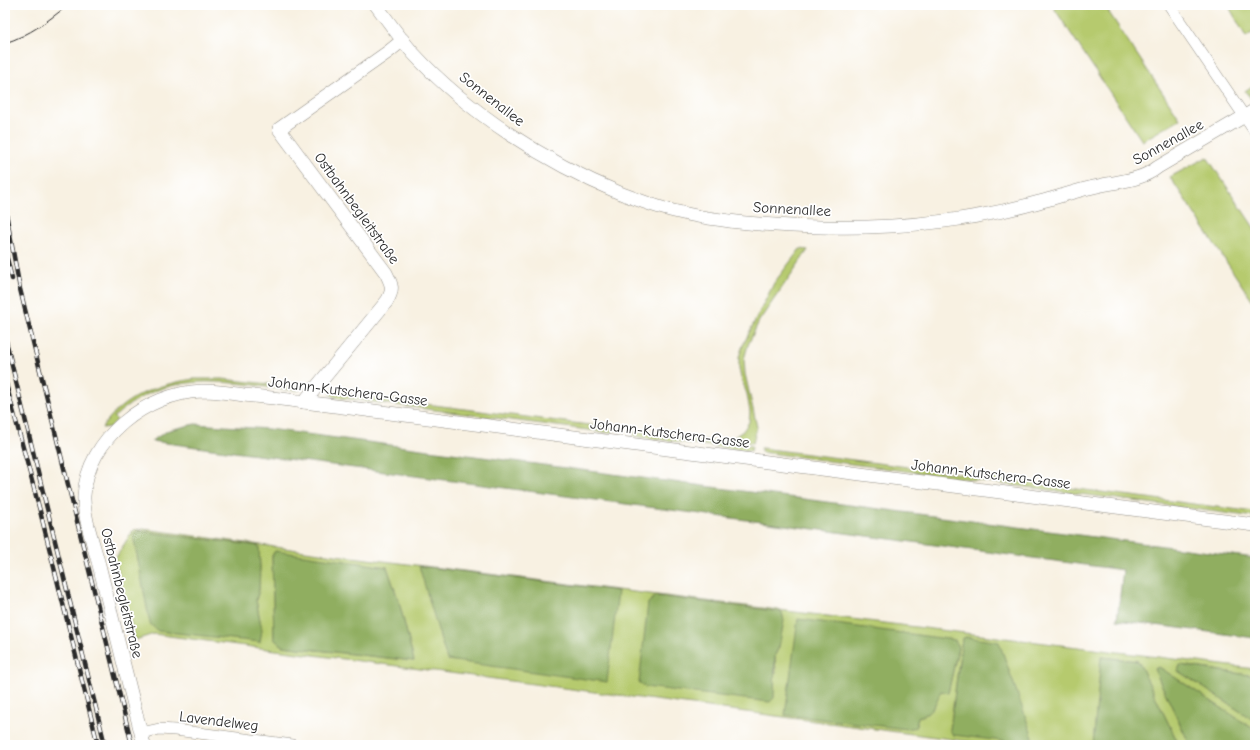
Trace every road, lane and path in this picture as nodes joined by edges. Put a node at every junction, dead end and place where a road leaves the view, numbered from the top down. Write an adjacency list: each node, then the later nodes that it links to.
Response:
1 (376, 5): 3 (street, Sonnenallee)
2 (1169, 5): 4 (street)
3 (403, 40): 4 (street, Sonnenallee); 6 (street, Ostbahnbegleitstraße)
4 (1250, 114): 5 (street)
5 (1255, 132)
6 (304, 402): 7 (street, Johann-Kutschera-Gasse); 8 (street, Johann-Kutschera-Gasse)
7 (98, 450): 9 (street, Ostbahnbegleitstraße)
8 (1255, 525)
9 (142, 739): 10 (street, Lavendelweg)
10 (293, 745)

